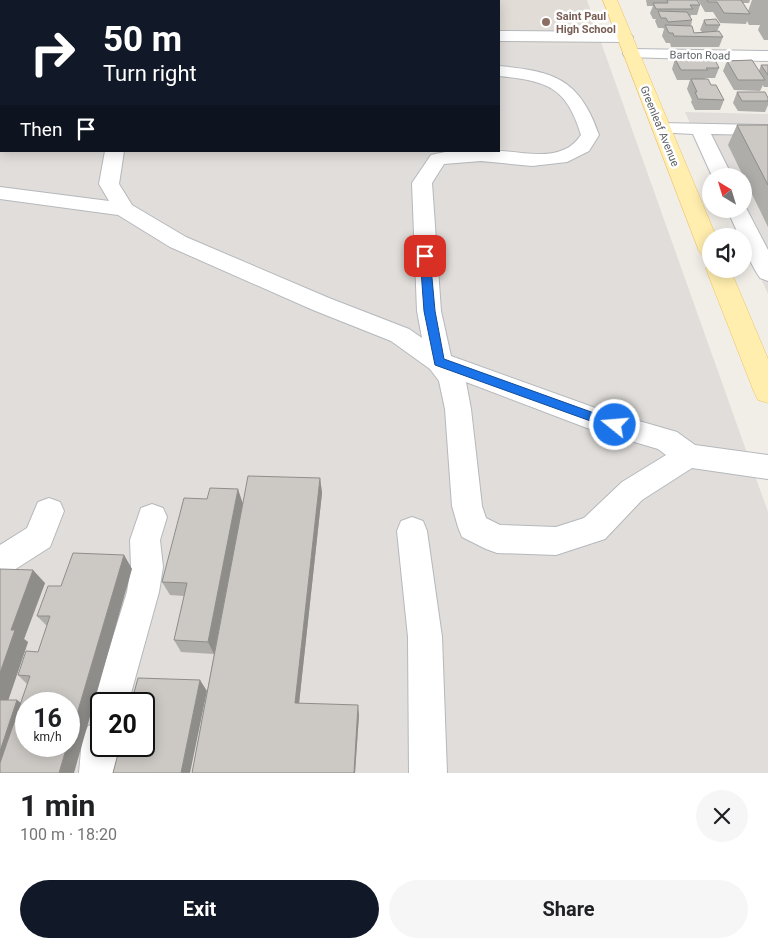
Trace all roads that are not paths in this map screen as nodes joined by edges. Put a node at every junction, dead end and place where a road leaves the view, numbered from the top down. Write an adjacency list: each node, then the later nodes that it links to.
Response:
1 (610, 0): 3 (main road, Greenleaf Avenue)
2 (500, 36): 3 (street, Barton Road)
3 (628, 45): 4 (street, Barton Road); 6 (main road, Greenleaf Avenue)
4 (768, 56)
5 (500, 71): 12 (street)
6 (661, 128): 7 (street); 16 (main road, Greenleaf Avenue)
7 (699, 128): 8 (street); 11 (street)
8 (768, 130)
9 (115, 152): 14 (street)
10 (428, 152): 12 (street)
11 (718, 168)
12 (428, 174): 19 (street)
13 (0, 193): 14 (street)
14 (124, 209): 19 (street)
15 (741, 218): 17 (street)
16 (702, 229)
17 (768, 273)
18 (722, 278): 20 (main road)
19 (439, 362): 21 (street); 21 (street)
20 (768, 392)
21 (688, 456): 22 (street)
22 (768, 467)
23 (49, 511): 26 (street)
24 (152, 517): 27 (street)
25 (412, 531): 30 (street)
26 (0, 562)
27 (114, 692)
28 (99, 757): 29 (street)
29 (98, 773)
30 (428, 773)

